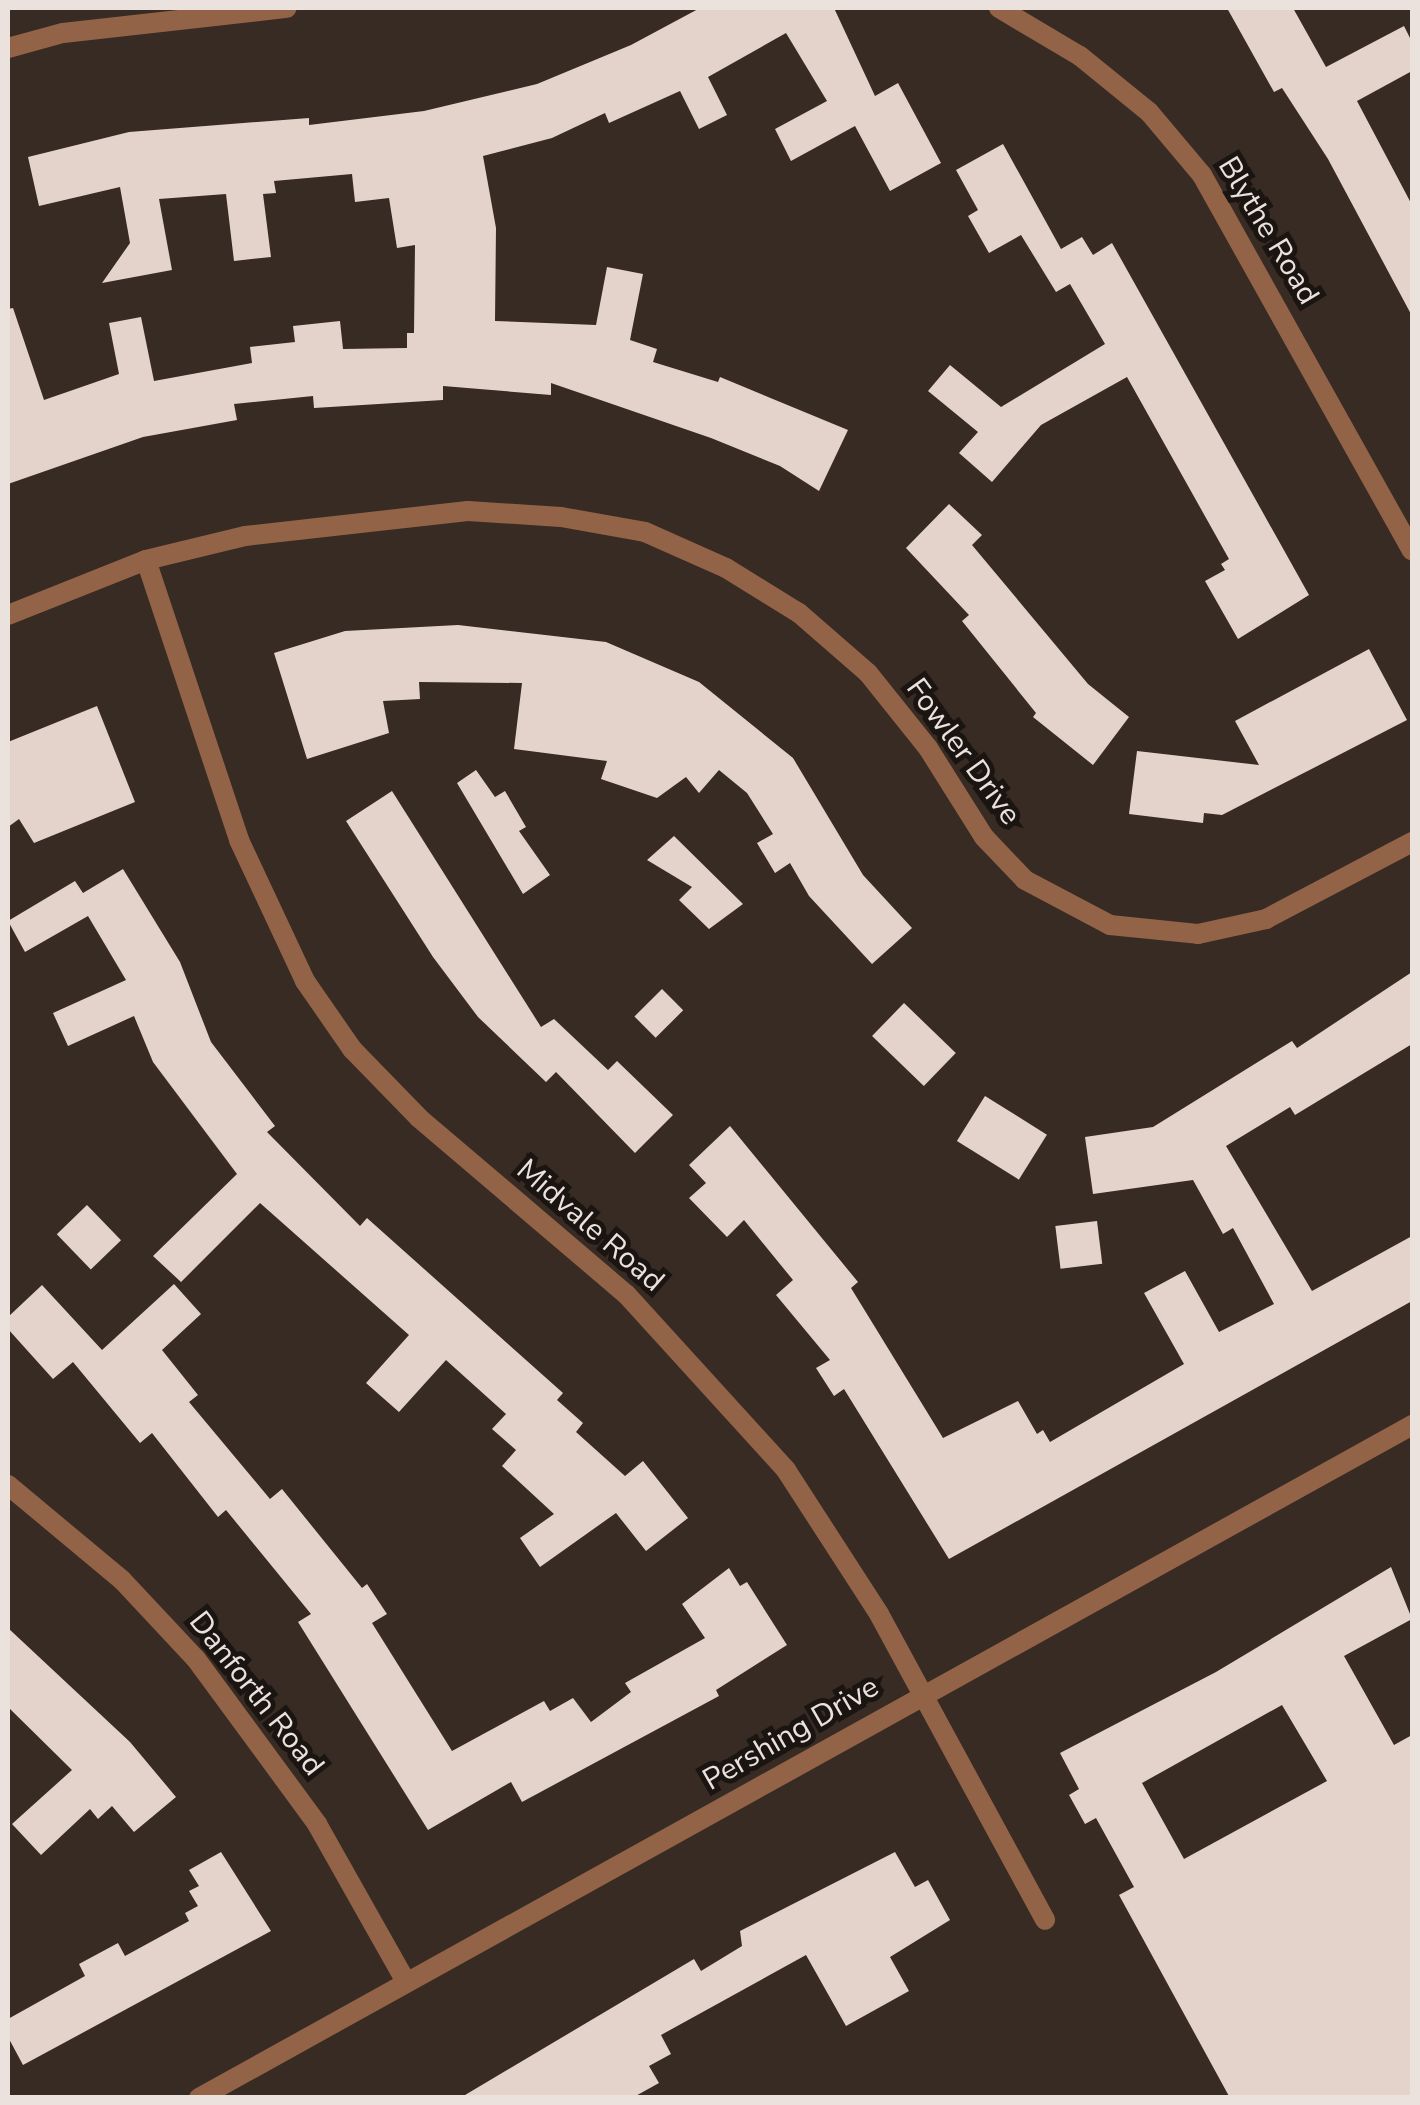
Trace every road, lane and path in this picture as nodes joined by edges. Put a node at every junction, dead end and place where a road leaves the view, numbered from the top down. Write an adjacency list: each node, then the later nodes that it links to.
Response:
1 (287, 8): 3 (street)
2 (999, 8): 4 (street, Blythe Road)
3 (8, 48)
4 (1412, 550)
5 (146, 560): 6 (street, Fowler Drive); 7 (street, Fowler Drive); 10 (street, Midvale Road)
6 (8, 615)
7 (1412, 842)
8 (1412, 1425): 10 (street, Pershing Drive)
9 (8, 1485): 12 (street, Danforth Road)
10 (922, 1694): 11 (street, Midvale Road); 12 (street, Pershing Drive)
11 (1046, 1920)
12 (406, 1982): 13 (street, Pershing Drive)
13 (200, 2098)

